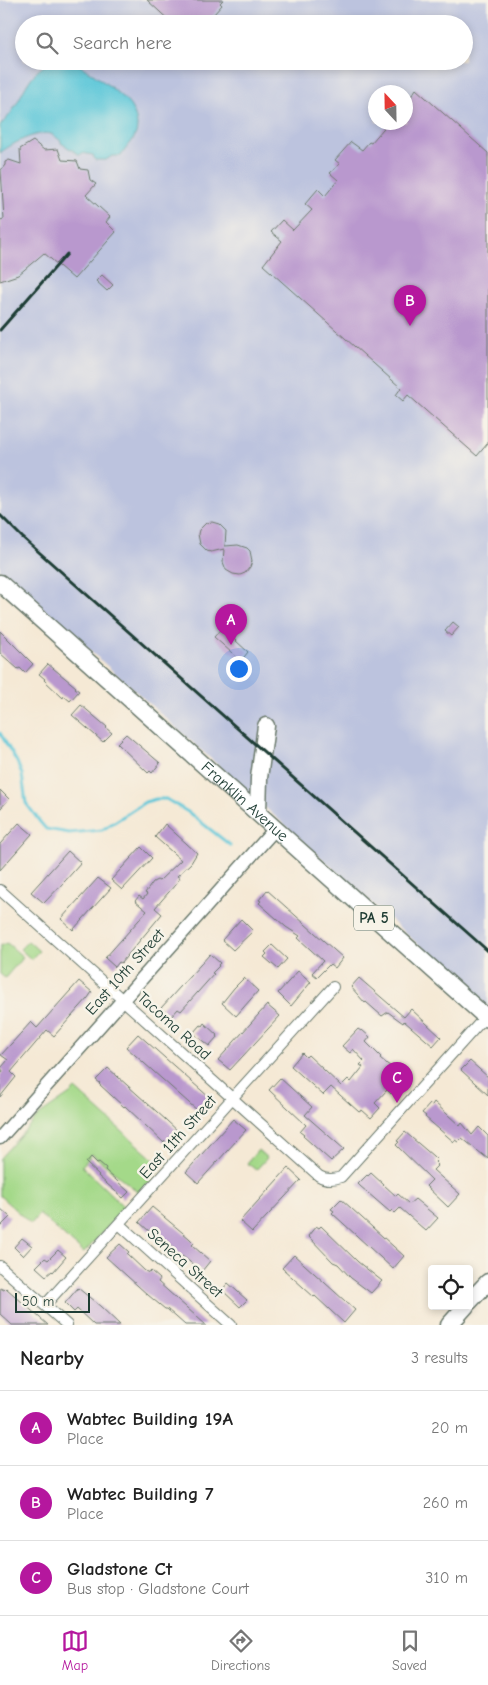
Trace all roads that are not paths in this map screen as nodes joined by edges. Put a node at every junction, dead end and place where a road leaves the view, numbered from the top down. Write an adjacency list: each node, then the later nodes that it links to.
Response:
1 (0, 583): 3 (main road, Franklin Avenue / PA 5)
2 (266, 726): 3 (main road)
3 (258, 812): 4 (main road, Franklin Avenue / PA 5)
4 (275, 828): 7 (street, East 10th Street); 8 (main road, Franklin Avenue / PA 5)
5 (0, 890): 7 (street, Tacoma Road)
6 (333, 987): 9 (street, East 11th Street)
7 (122, 1000): 9 (street, Tacoma Road); 10 (street, East 10th Street)
8 (487, 1018): 9 (street, Tacoma Road)
9 (233, 1099): 11 (street, East 11th Street)
10 (0, 1138)
11 (118, 1224): 15 (street, East 11th Street); 18 (street, Seneca Street)
12 (0, 1266): 15 (street)
13 (488, 1282): 14 (main road)
14 (473, 1298)
15 (45, 1305): 17 (street)
16 (462, 1310): 19 (main road)
17 (67, 1325)
18 (231, 1325)
19 (449, 1325)

